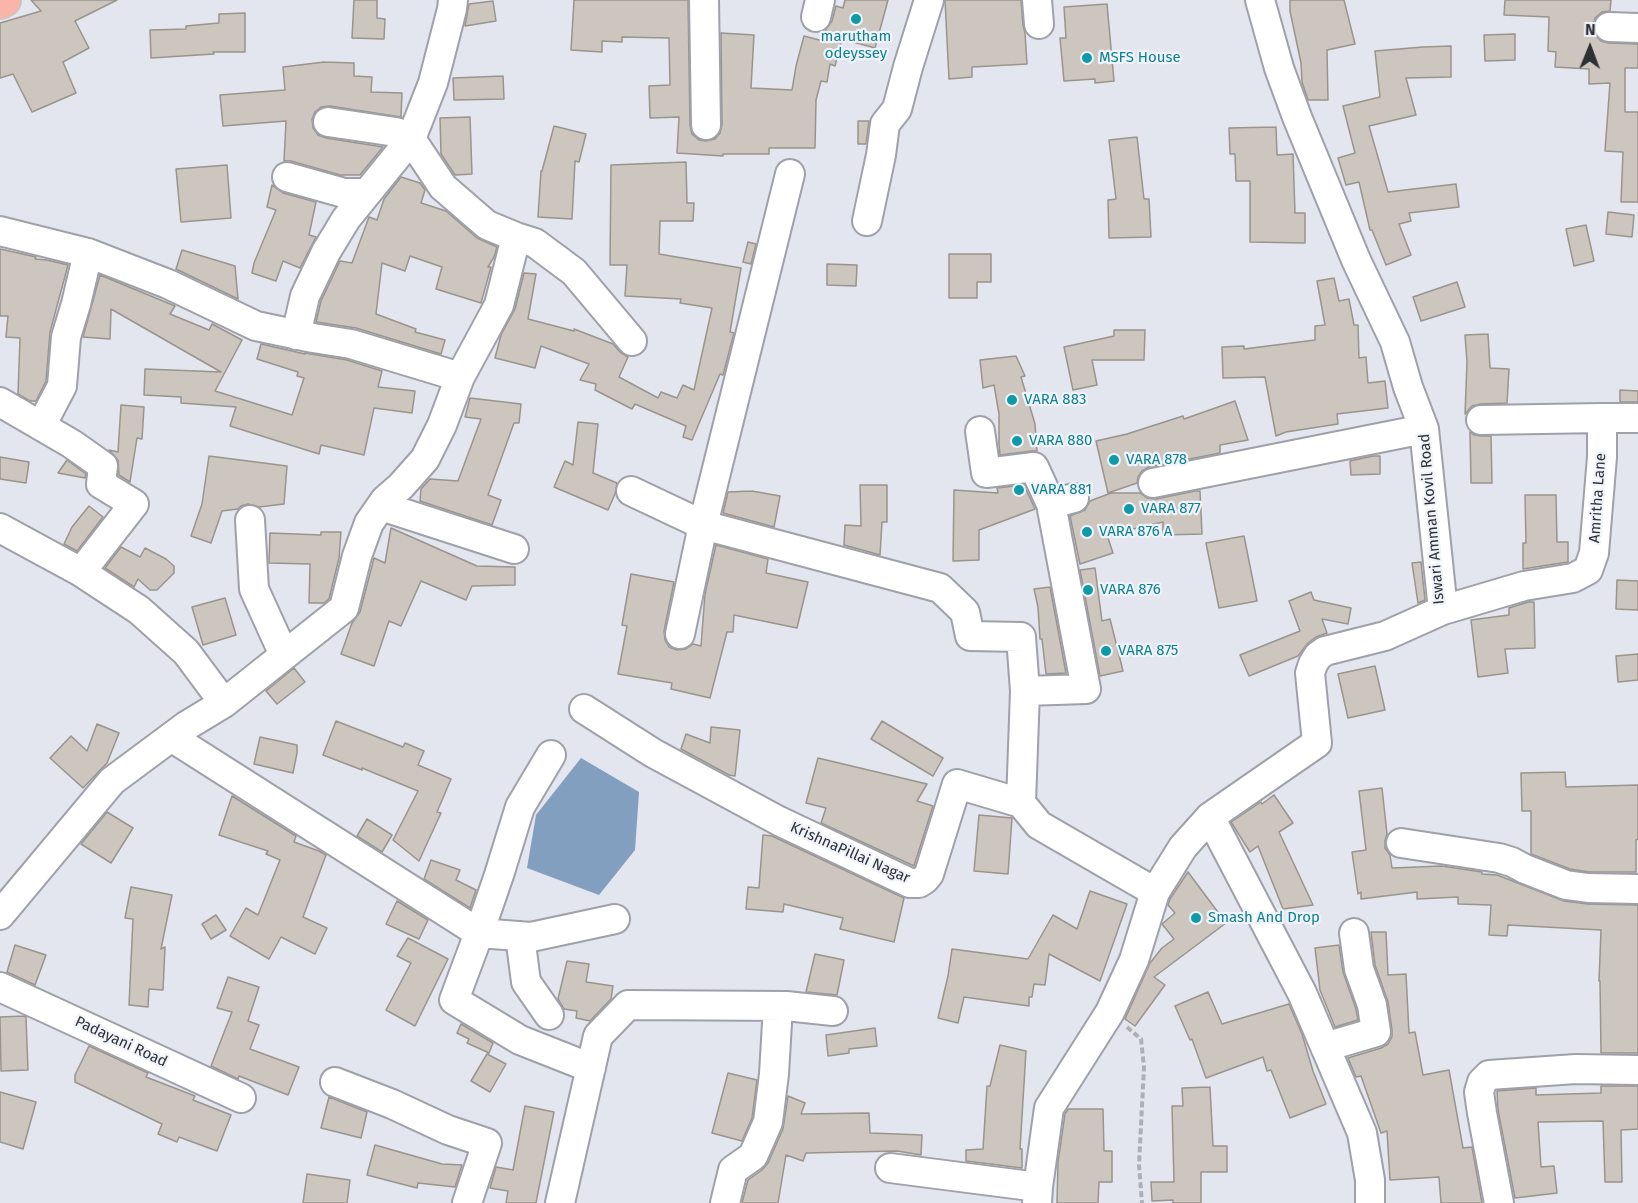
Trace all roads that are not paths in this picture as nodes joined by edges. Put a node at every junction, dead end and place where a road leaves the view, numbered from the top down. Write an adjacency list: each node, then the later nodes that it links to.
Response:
1 (4, 0): 6 (main road)
2 (453, 0): 11 (street)
3 (704, 0): 10 (street)
4 (929, 0): 15 (street)
5 (1260, 0): 27 (street, Iswari Amman Kovil Road)
6 (0, 2)
7 (1609, 27): 8 (street)
8 (1638, 28)
9 (328, 122): 11 (street)
10 (706, 125)
11 (411, 139): 14 (street); 17 (street)
12 (790, 174): 33 (street)
13 (287, 177): 14 (street)
14 (367, 193): 19 (street)
15 (867, 220)
16 (0, 231): 18 (street)
17 (516, 237): 20 (street); 21 (street)
18 (88, 253): 19 (street); 26 (street)
19 (296, 335): 21 (street)
20 (632, 341)
21 (460, 377): 31 (street)
22 (0, 402): 26 (street)
23 (1602, 418): 24 (street); 25 (street); 37 (street, Amritha Lane)
24 (1638, 418)
25 (1481, 420)
26 (41, 426): 36 (street)
27 (1424, 429): 29 (street); 37 (street, Iswari Amman Kovil Road)
28 (980, 431): 40 (street)
29 (1153, 483)
30 (631, 491): 33 (street)
31 (381, 506): 35 (street); 39 (street)
32 (250, 520): 39 (street)
33 (704, 525): 38 (street); 40 (street)
34 (0, 528): 36 (street)
35 (514, 549)
36 (81, 572): 41 (street)
37 (1443, 610): 46 (street, Iswari Amman Kovil Road)
38 (680, 634)
39 (284, 655): 41 (street)
40 (1025, 691): 45 (street)
41 (224, 704): 43 (street)
42 (584, 709): 45 (street, KrishnaPillai Nagar)
43 (171, 737): 50 (street); 52 (street)
44 (551, 755): 52 (street)
45 (1021, 803): 49 (street)
46 (1210, 817): 49 (street, Iswari Amman Kovil Road); 59 (street)
47 (1401, 843): 48 (street)
48 (1638, 889)
49 (1155, 892): 65 (street, Iswari Amman Kovil Road)
50 (0, 915)
51 (615, 918): 54 (street)
52 (479, 933): 54 (street); 60 (street)
53 (1354, 933): 59 (street)
54 (520, 936): 58 (street)
55 (0, 987): 63 (street, Padayani Road)
56 (778, 1006): 57 (street); 60 (street); 68 (street)
57 (832, 1011)
58 (549, 1015)
59 (1325, 1047): 69 (street)
60 (591, 1068): 67 (street)
61 (1638, 1070): 70 (street)
62 (335, 1082): 66 (street)
63 (241, 1098)
64 (890, 1168): 65 (street)
65 (1038, 1195)
66 (467, 1203)
67 (560, 1203)
68 (725, 1203)
69 (1370, 1203)
70 (1499, 1203)

